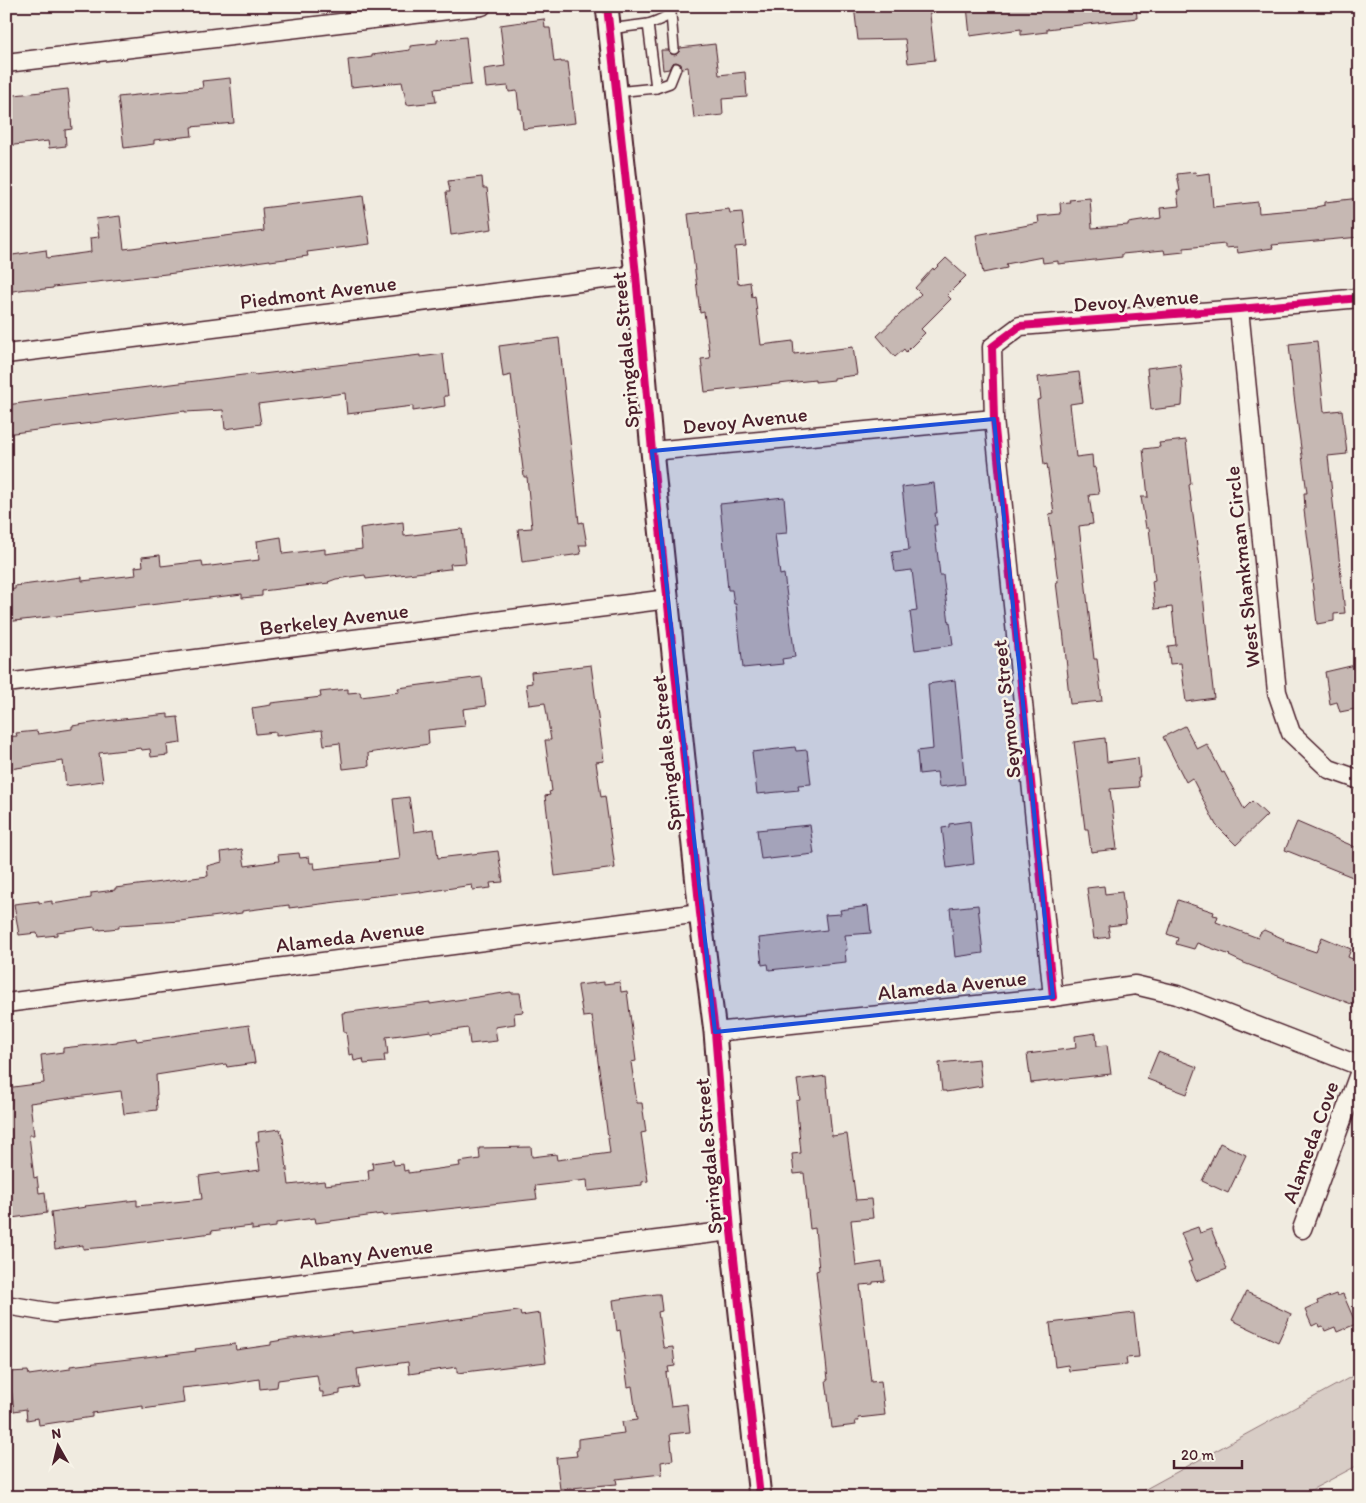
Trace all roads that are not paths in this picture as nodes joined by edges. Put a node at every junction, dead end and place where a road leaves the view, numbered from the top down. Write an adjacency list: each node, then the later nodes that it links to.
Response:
1 (482, 6): 7 (street)
2 (607, 6): 5 (street, Springdale Street)
3 (672, 10): 4 (lane); 6 (lane)
4 (648, 24): 5 (lane); 9 (lane)
5 (609, 29): 10 (street, Springdale Street)
6 (674, 49)
7 (6, 63)
8 (676, 68): 9 (lane)
9 (656, 88): 10 (lane)
10 (616, 92): 11 (street, Springdale Street)
11 (636, 275): 14 (street, Piedmont Avenue); 16 (street, Springdale Street)
12 (1360, 298): 13 (street, Devoy Avenue)
13 (1238, 309): 15 (street, Devoy Avenue); 19 (street, West Shankman Circle)
14 (6, 354)
15 (994, 418): 16 (street, Devoy Avenue); 21 (street, Seymour Street)
16 (652, 452): 17 (street, Springdale Street)
17 (668, 599): 18 (street, Berkeley Avenue); 20 (street, Springdale Street)
18 (6, 683)
19 (1360, 780)
20 (700, 914): 22 (street, Alameda Avenue); 23 (street, Springdale Street)
21 (1053, 997): 23 (street, Alameda Avenue); 24 (street, Alameda Avenue)
22 (6, 1003)
23 (715, 1032): 27 (street, Springdale Street)
24 (1360, 1066)
25 (1360, 1070): 26 (street, Alameda Cove)
26 (1302, 1229)
27 (731, 1231): 28 (street, Albany Avenue); 29 (street, Springdale Street)
28 (6, 1305)
29 (760, 1497)

